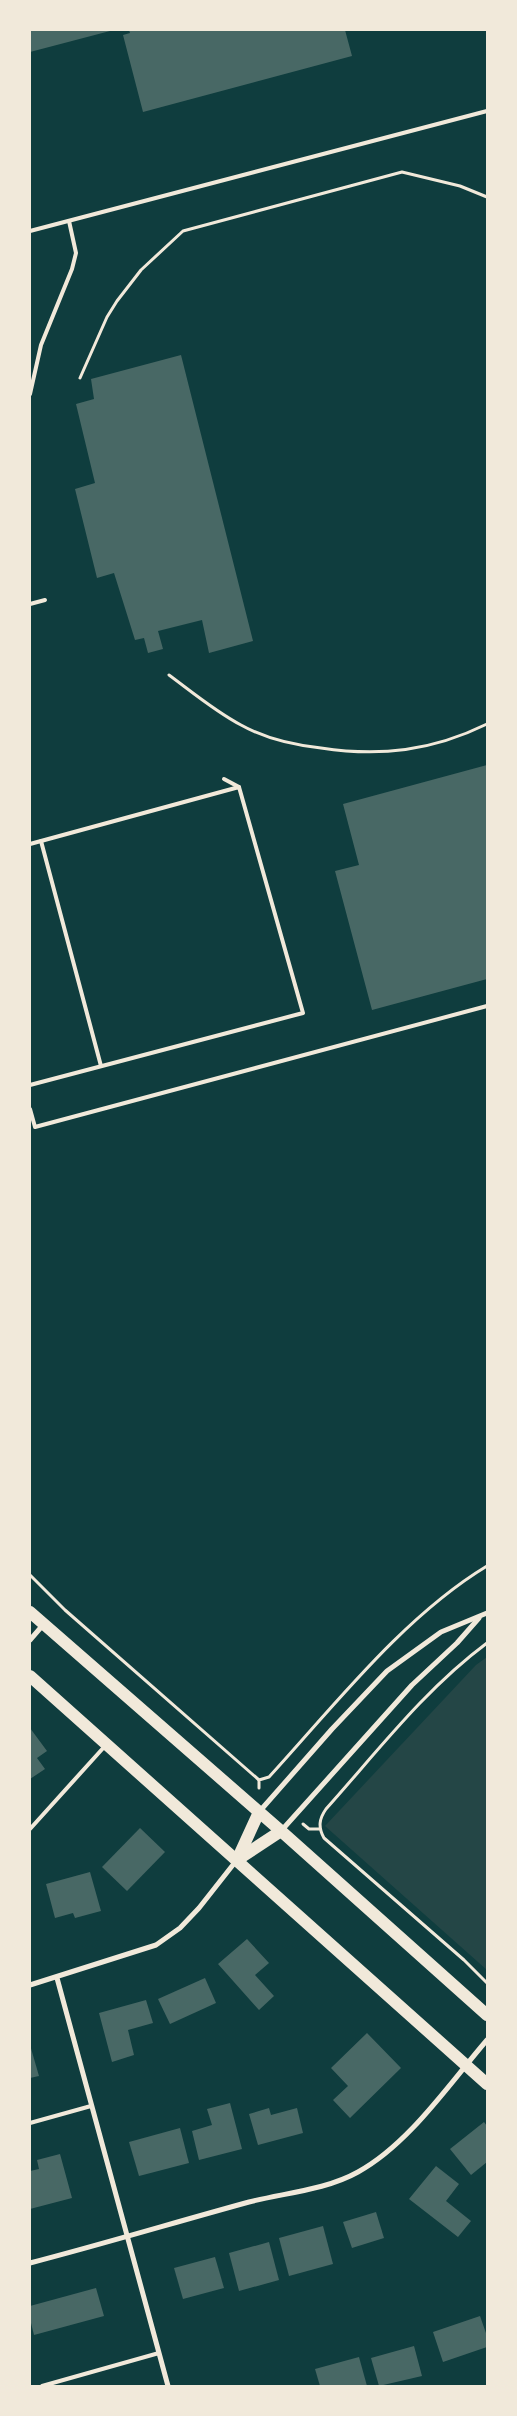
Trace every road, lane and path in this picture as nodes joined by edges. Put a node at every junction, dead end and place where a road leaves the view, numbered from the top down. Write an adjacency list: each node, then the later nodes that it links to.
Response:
1 (487, 111): 3 (lane)
2 (487, 197): 5 (path)
3 (69, 221): 4 (lane); 6 (lane)
4 (30, 231)
5 (80, 378)
6 (30, 394)
7 (45, 600): 8 (lane)
8 (30, 604)
9 (169, 675): 10 (path)
10 (487, 724)
11 (224, 779): 12 (lane)
12 (239, 787): 13 (lane); 16 (lane)
13 (41, 841): 14 (lane); 16 (lane)
14 (30, 844)
15 (487, 1006): 19 (lane)
16 (101, 1066): 17 (lane)
17 (30, 1085)
18 (30, 1109): 19 (lane)
19 (32, 1128)
20 (30, 1575): 29 (path)
21 (30, 1612): 24 (main road)
22 (487, 1613): 23 (street)
23 (480, 1617): 30 (street); 32 (street)
24 (44, 1625): 25 (street); 30 (main road)
25 (30, 1640)
26 (487, 1643): 35 (path)
27 (30, 1676): 28 (main road)
28 (107, 1744): 31 (lane); 33 (main road)
29 (259, 1780)
30 (259, 1812): 32 (main road); 33 (main road)
31 (30, 1829)
32 (281, 1831): 33 (main road); 37 (main road)
33 (237, 1860): 34 (street); 39 (main road)
34 (57, 1978): 36 (street); 41 (street)
35 (487, 1983)
36 (30, 1985)
37 (487, 2015)
38 (487, 2040): 39 (street)
39 (466, 2065): 40 (main road); 43 (street)
40 (487, 2084)
41 (91, 2106): 42 (lane); 43 (street)
42 (30, 2123)
43 (126, 2238): 44 (street); 45 (street)
44 (30, 2263)
45 (159, 2353): 46 (lane); 47 (street)
46 (42, 2386)
47 (168, 2386)

